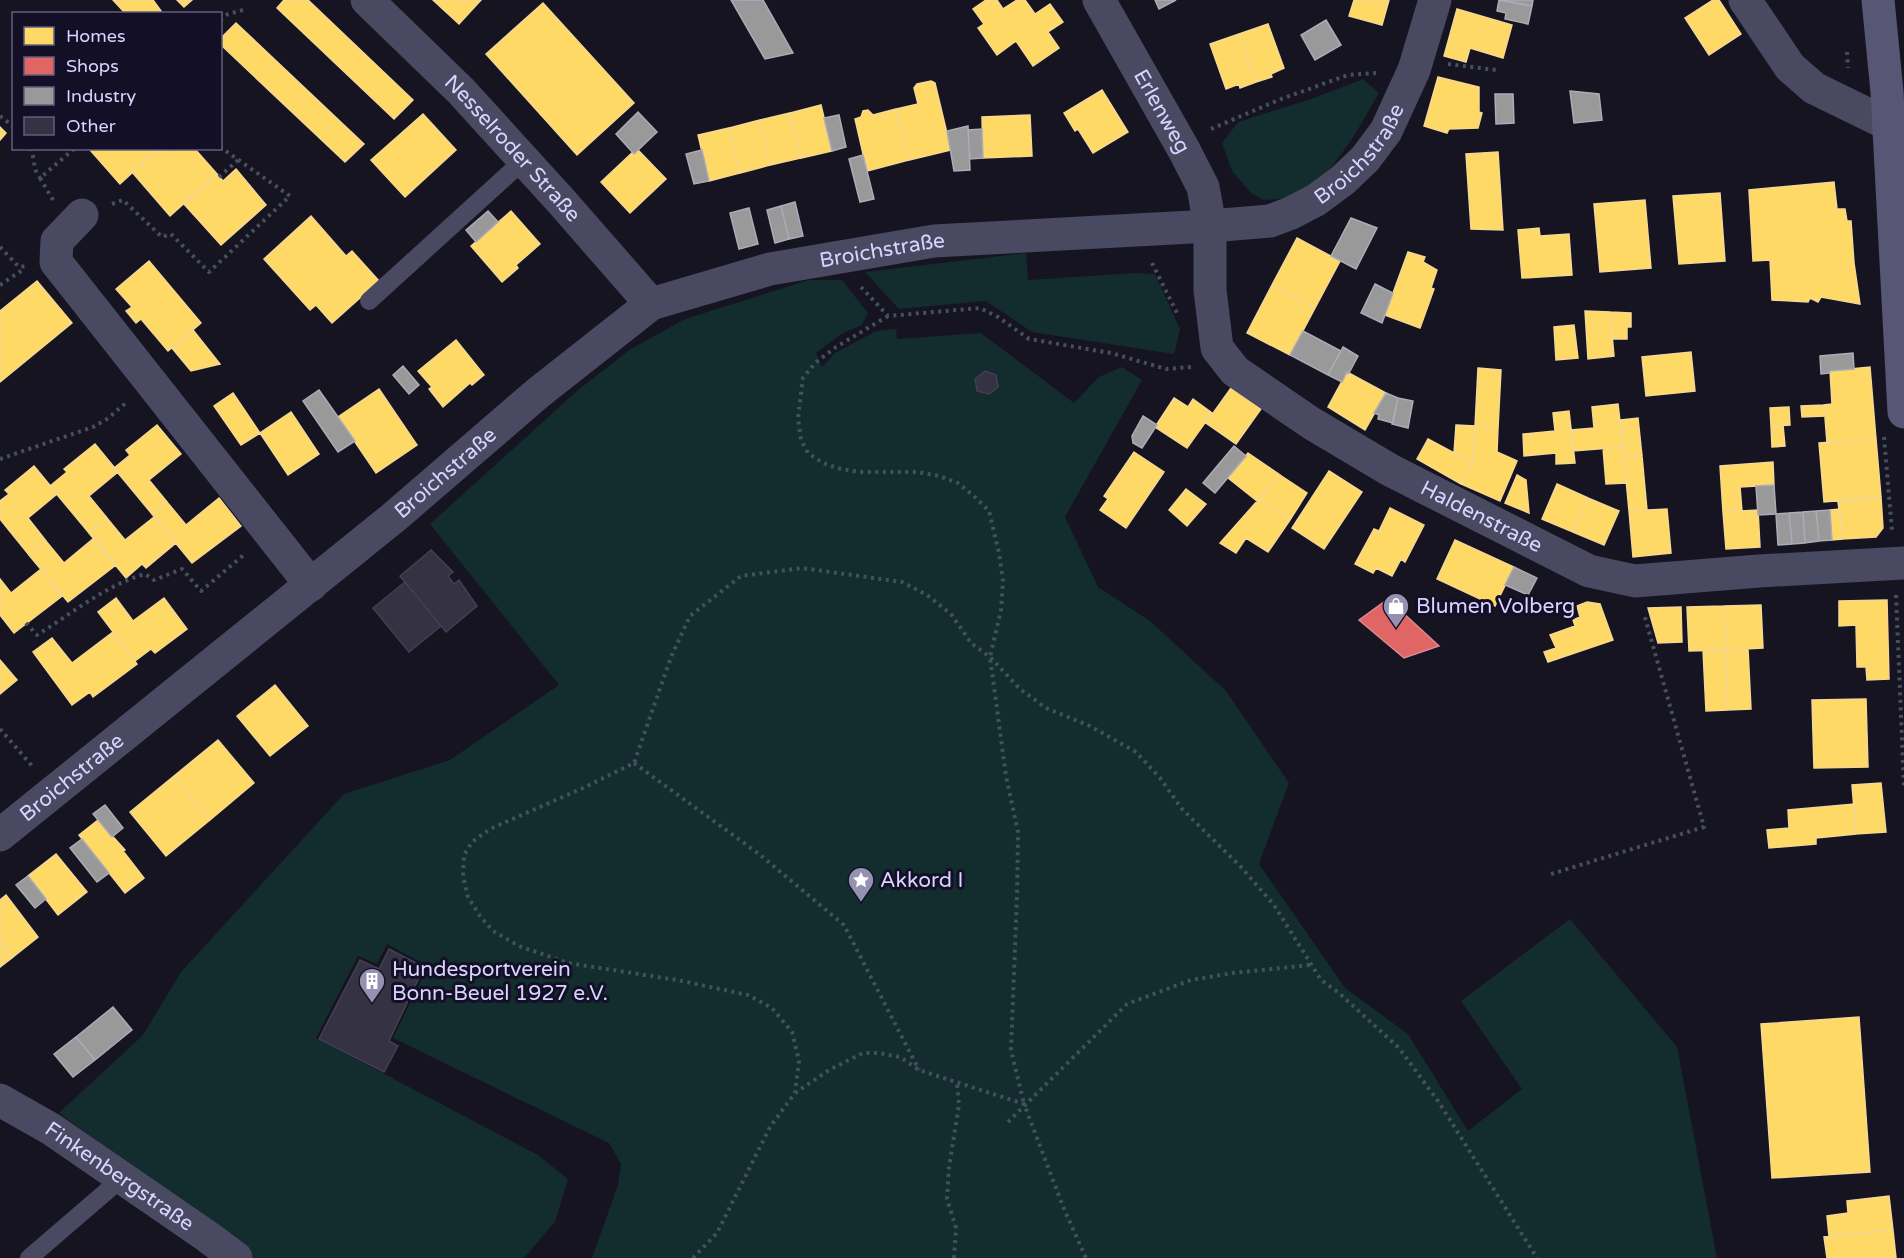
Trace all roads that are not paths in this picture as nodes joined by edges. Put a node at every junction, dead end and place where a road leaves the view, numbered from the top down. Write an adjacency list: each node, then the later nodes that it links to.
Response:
1 (367, 0): 7 (street, Nesselroder Straße)
2 (1099, 0): 9 (street, Erlenweg)
3 (1435, 0): 9 (street, Broichstraße)
4 (1745, 0): 6 (street)
5 (1878, 0): 6 (main road)
6 (1896, 129): 12 (main road)
7 (524, 160): 10 (lane); 11 (street, Nesselroder Straße)
8 (82, 215): 14 (street)
9 (1210, 226): 11 (street, Broichstraße); 13 (street, Haldenstraße)
10 (369, 301)
11 (651, 304): 14 (street, Broichstraße)
12 (1893, 420)
13 (1899, 563)
14 (310, 585): 15 (street, Broichstraße)
15 (0, 835)
16 (0, 1100): 17 (street, Finkenbergstraße)
17 (122, 1178): 18 (lane); 19 (street, Finkenbergstraße)
18 (29, 1258)
19 (236, 1258)

